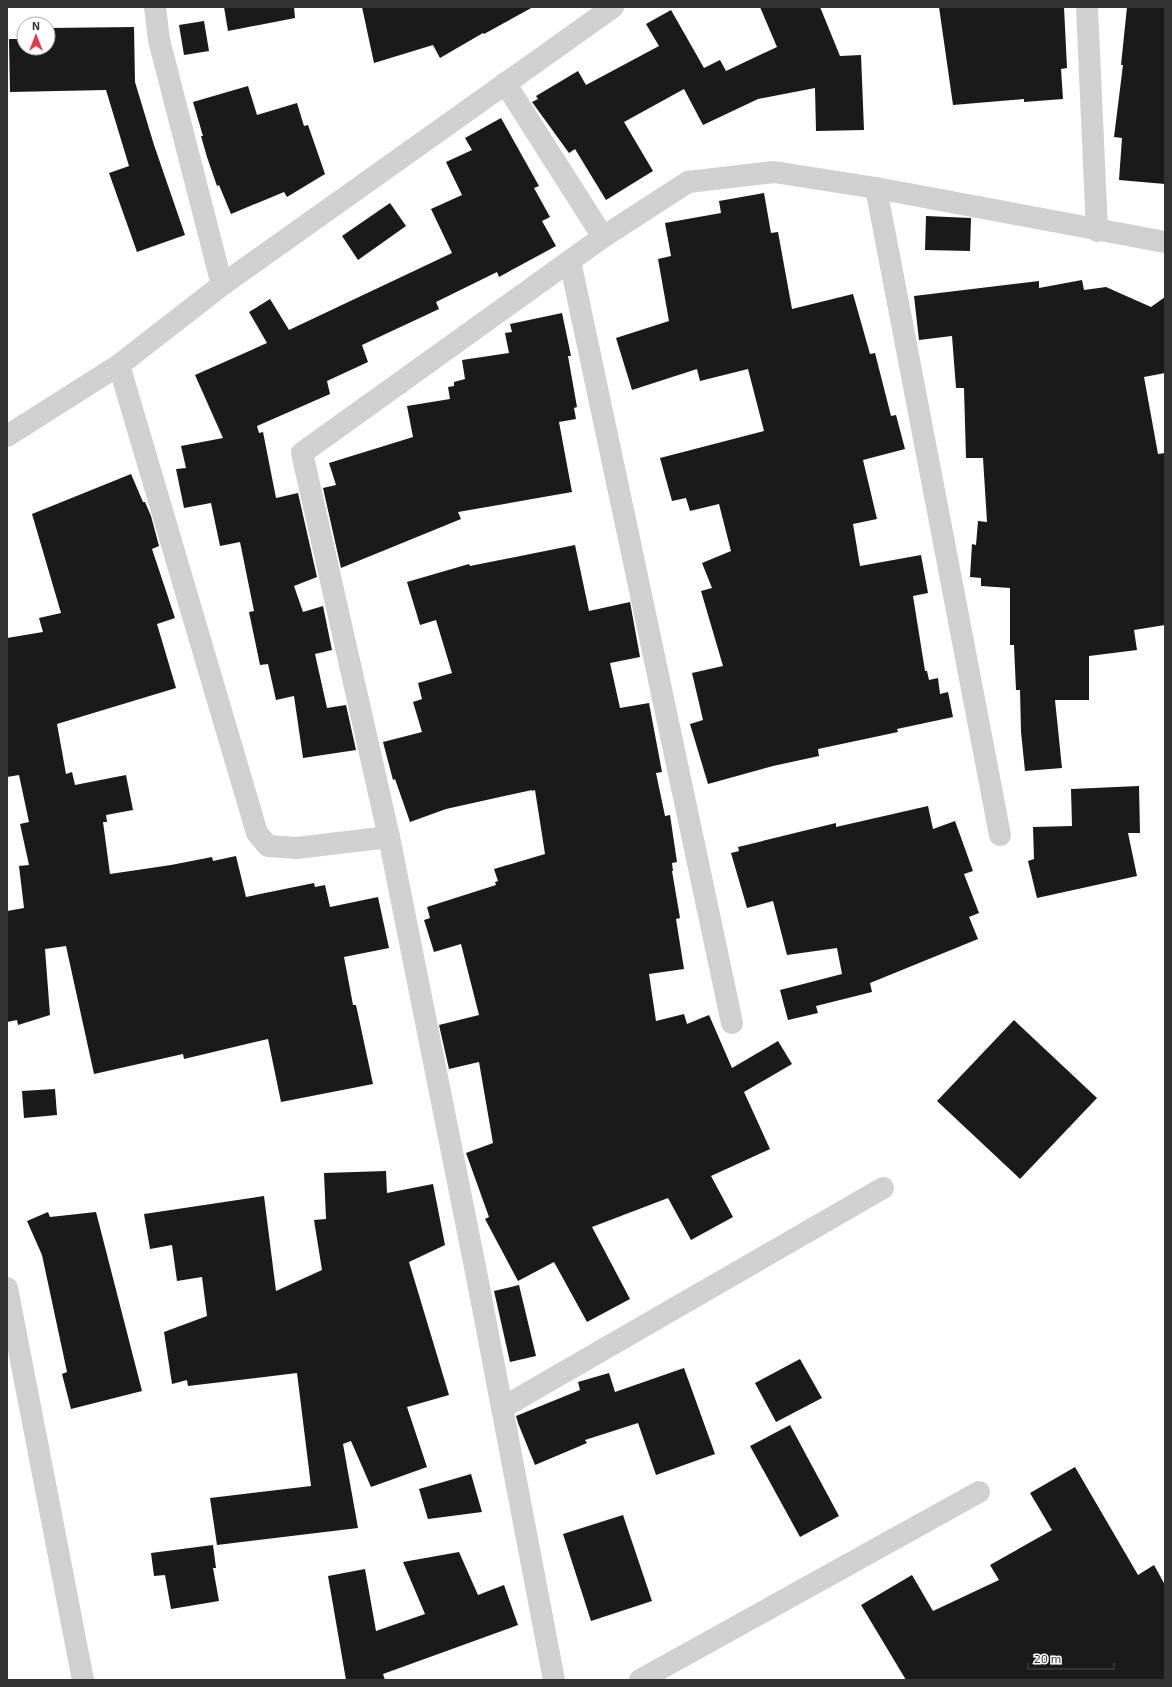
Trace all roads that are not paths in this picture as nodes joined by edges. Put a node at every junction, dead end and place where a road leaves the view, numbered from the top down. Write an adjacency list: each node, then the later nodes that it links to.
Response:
1 (155, 7): 10 (street)
2 (613, 7): 4 (street)
3 (1087, 7): 6 (street)
4 (506, 83): 7 (street); 10 (street)
5 (876, 188): 6 (street); 7 (street); 13 (street)
6 (1097, 231): 8 (street)
7 (603, 237): 9 (street)
8 (1165, 242)
9 (570, 261): 14 (street); 15 (street)
10 (222, 284): 11 (street)
11 (119, 365): 12 (street); 14 (street)
12 (7, 436)
13 (1000, 835)
14 (389, 837): 18 (street)
15 (732, 1023)
16 (883, 1188): 18 (street)
17 (7, 1288): 20 (street)
18 (502, 1408): 21 (street)
19 (979, 1492): 22 (street)
20 (83, 1680)
21 (554, 1680)
22 (640, 1680)

